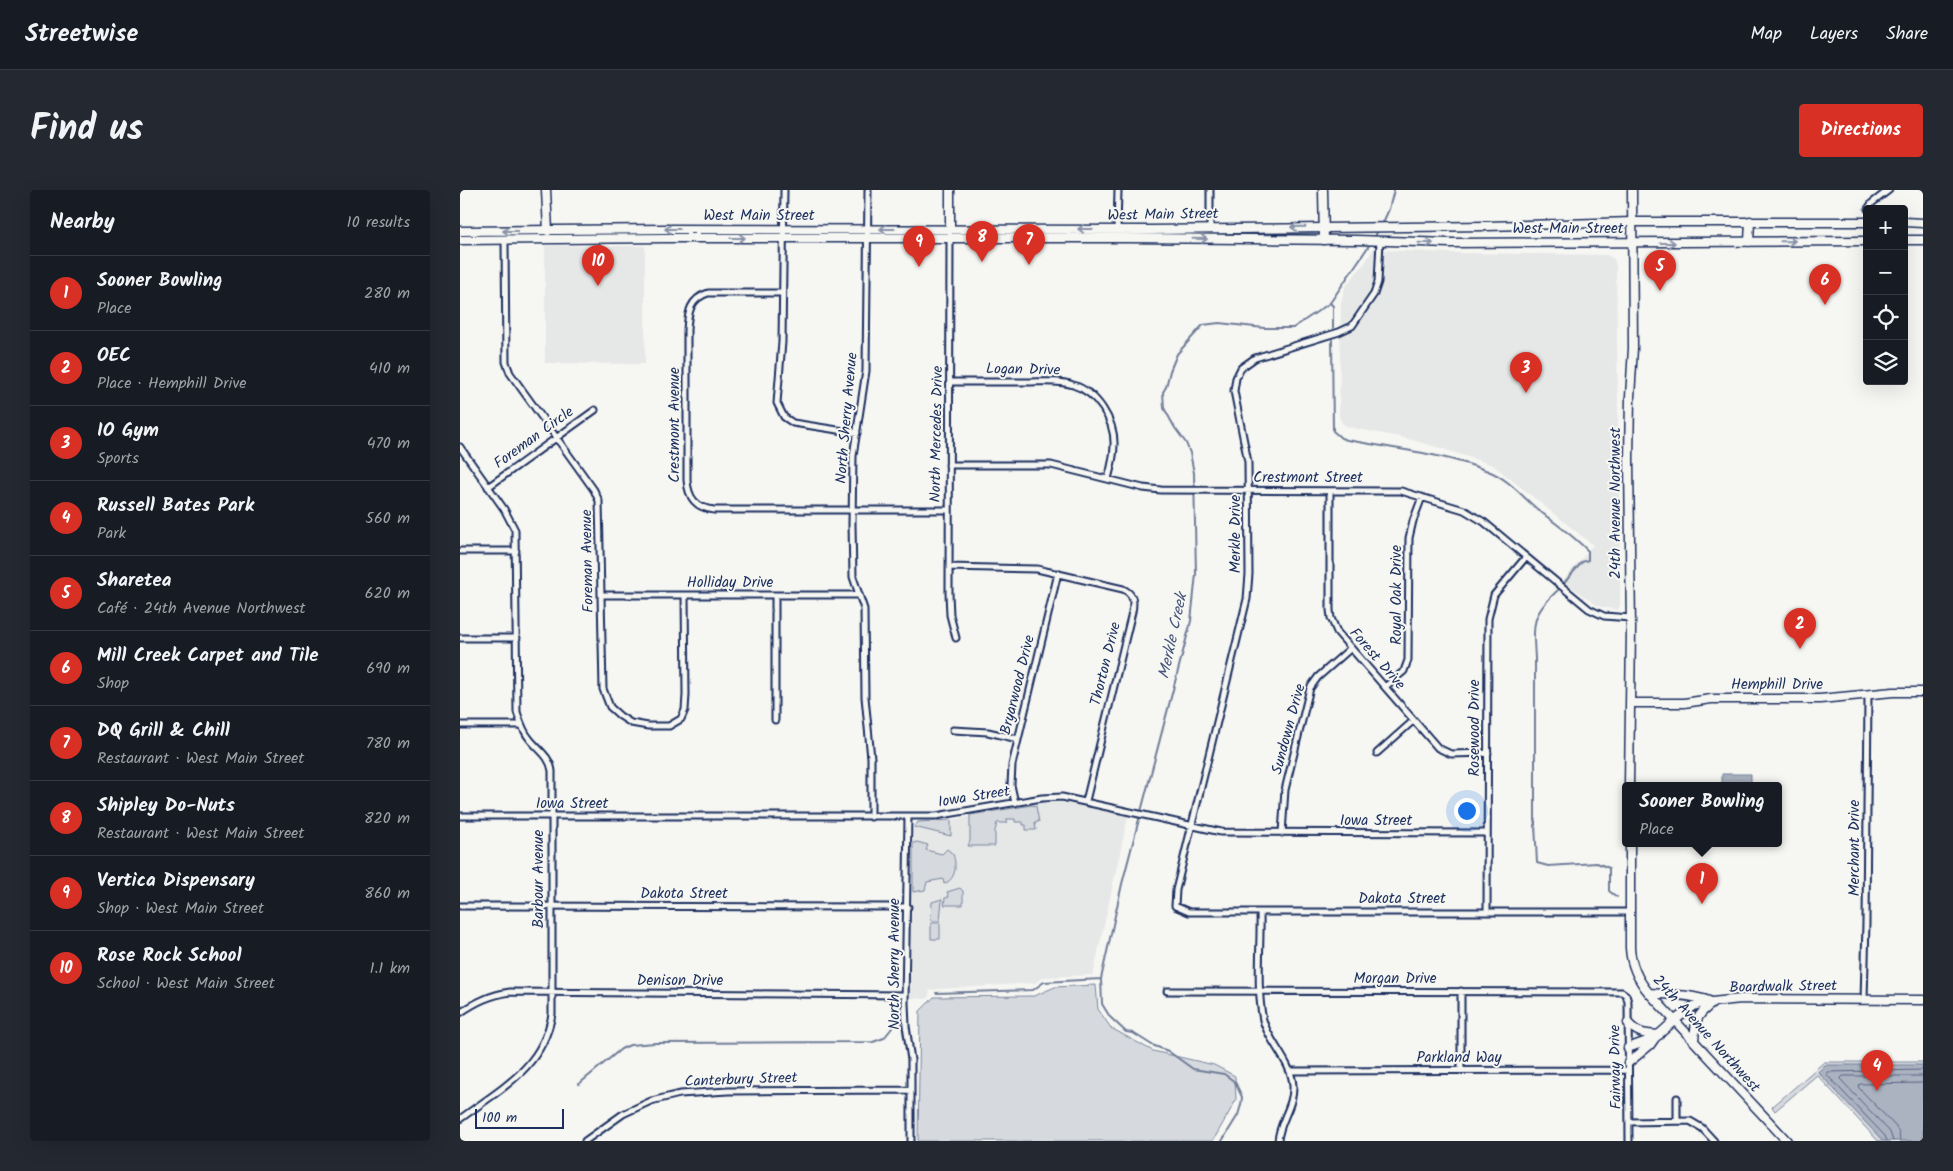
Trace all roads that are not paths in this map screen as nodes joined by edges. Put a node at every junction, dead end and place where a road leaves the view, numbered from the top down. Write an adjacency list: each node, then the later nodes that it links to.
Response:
1 (546, 190): 19 (main road)
2 (784, 190): 20 (street)
3 (868, 190): 21 (street, North Sherry Avenue)
4 (950, 190): 18 (main road)
5 (1118, 190): 22 (street)
6 (1210, 190): 17 (street)
7 (1323, 190): 16 (main road)
8 (1632, 190): 12 (main road, 24th Avenue Northwest)
9 (1889, 190): 10 (street)
10 (1871, 205)
11 (1750, 221): 12 (main road, West Main Street); 13 (main road, West Main Street); 34 (main road)
12 (1633, 222): 16 (main road, West Main Street); 35 (main road, 24th Avenue Northwest)
13 (1863, 222)
14 (1908, 222): 15 (main road)
15 (1923, 223)
16 (1324, 226): 17 (main road, West Main Street, one-way to 17); 29 (main road)
17 (1210, 228): 22 (main road, West Main Street)
18 (950, 229): 21 (main road, West Main Street, one-way to 21); 22 (main road, West Main Street, one-way to 18); 25 (street, North Mercedes Drive)
19 (548, 230): 20 (main road, West Main Street, one-way to 19); 23 (main road, West Main Street, one-way to 23)
20 (784, 230): 21 (main road, West Main Street); 26 (street)
21 (867, 230): 24 (street, North Sherry Avenue)
22 (1117, 230)
23 (460, 231)
24 (867, 238): 25 (main road, West Main Street); 26 (main road, West Main Street); 39 (street, North Sherry Avenue)
25 (950, 238): 29 (main road, West Main Street, one-way to 29); 37 (street, North Mercedes Drive)
26 (783, 239): 28 (main road, West Main Street, one-way to 26); 36 (street)
27 (460, 240): 28 (main road, West Main Street)
28 (505, 240): 40 (street, Foreman Avenue)
29 (1324, 240): 32 (main road, West Main Street)
30 (1908, 240): 31 (main road)
31 (1923, 240)
32 (1379, 241): 35 (main road, West Main Street, one-way to 35); 45 (street, Merkle Drive)
33 (1863, 241): 34 (main road, West Main Street, one-way to 33)
34 (1749, 242): 35 (main road, West Main Street, one-way to 34)
35 (1632, 243): 59 (main road, 24th Avenue Northwest)
36 (782, 293): 39 (street); 49 (street, Crestmont Avenue)
37 (950, 382): 42 (street, North Mercedes Drive); 43 (street, Logan Drive)
38 (595, 410): 40 (street, Foreman Circle)
39 (857, 434): 49 (street, North Sherry Avenue)
40 (556, 437): 44 (street, Foreman Circle); 55 (street, Foreman Avenue)
41 (460, 447): 44 (street, Barbour Avenue)
42 (949, 465): 43 (street, Crestmont Street); 48 (street, North Mercedes Drive)
43 (1108, 479): 45 (street, Crestmont Street)
44 (488, 487): 51 (street, Barbour Avenue)
45 (1249, 491): 46 (street, Crestmont Street); 83 (street, Merkle Drive)
46 (1330, 491): 47 (street, Crestmont Street); 63 (street, Forest Drive)
47 (1422, 497): 52 (street, Crestmont Street); 64 (street, Royal Oak Drive)
48 (949, 510): 49 (street, Crestmont Avenue); 53 (street, North Mercedes Drive)
49 (852, 511): 57 (street, North Sherry Avenue)
50 (460, 551): 51 (street)
51 (516, 551): 61 (street, Barbour Avenue)
52 (1526, 557): 59 (street, Crestmont Street); 75 (street, Rosewood Drive)
53 (949, 567): 54 (street); 62 (street, North Mercedes Drive)
54 (1058, 573): 73 (street, Bryarwood Drive); 77 (street, Thorton Drive)
55 (601, 595): 56 (street, Holliday Drive); 56 (street, Foreman Avenue)
56 (685, 595): 58 (street, Holliday Drive)
57 (859, 595): 58 (street, Holliday Drive); 82 (street, North Sherry Avenue)
58 (776, 596): 68 (street)
59 (1631, 618): 67 (main road, 24th Avenue Northwest)
60 (460, 638): 61 (street)
61 (517, 638): 71 (street, Barbour Avenue)
62 (956, 638)
63 (1351, 648): 64 (street, Forest Drive); 84 (street, Sundown Drive)
64 (1386, 687): 69 (street, Forest Drive)
65 (1923, 692): 66 (main road, Hemphill Drive)
66 (1868, 696): 67 (main road, Hemphill Drive); 101 (street, Merchant Drive)
67 (1631, 703): 76 (main road, 24th Avenue Northwest)
68 (775, 720)
69 (1414, 721): 74 (street); 75 (street, Forest Drive)
70 (460, 725): 71 (street)
71 (521, 725): 80 (street, Barbour Avenue)
72 (953, 730): 73 (street)
73 (1018, 739): 78 (street, Bryarwood Drive)
74 (1377, 753)
75 (1488, 754): 85 (street, Rosewood Drive)
76 (1629, 782)
77 (1086, 801): 78 (street, Iowa Street); 83 (street, Iowa Street)
78 (1014, 803): 81 (street, Iowa Street)
79 (460, 816): 80 (street, Iowa Street)
80 (551, 816): 82 (street, Iowa Street); 88 (street, Barbour Avenue)
81 (908, 816): 82 (street, Iowa Street); 90 (street, North Sherry Avenue)
82 (871, 817)
83 (1192, 827): 84 (street, Iowa Street); 89 (street, Merkle Drive)
84 (1282, 833): 85 (street, Iowa Street)
85 (1487, 833): 92 (street, Rosewood Drive)
86 (1630, 847): 93 (main road, 24th Avenue Northwest)
87 (460, 906): 88 (street, Dakota Street)
88 (551, 906): 90 (street, Dakota Street); 97 (street, Barbour Avenue)
89 (1175, 906): 91 (street, Dakota Street)
90 (908, 907): 100 (street, North Sherry Avenue)
91 (1260, 912): 92 (street, Dakota Street); 95 (street)
92 (1487, 912): 93 (street, Dakota Street)
93 (1630, 912): 99 (main road, 24th Avenue Northwest)
94 (1166, 991): 95 (street, Morgan Drive)
95 (1261, 991): 96 (street, Morgan Drive); 112 (street)
96 (1461, 991): 98 (street, Morgan Drive); 111 (street)
97 (551, 993): 100 (street, Denison Drive); 104 (street, Denison Drive); 115 (street, Barbour Avenue)
98 (1624, 993): 106 (street, Fairway Drive)
99 (1649, 993): 103 (main road); 105 (main road, 24th Avenue Northwest)
100 (905, 995): 113 (street, North Sherry Avenue)
101 (1864, 1000): 102 (main road, Boardwalk Street); 103 (main road, Boardwalk Street)
102 (1923, 1000)
103 (1713, 1002): 105 (main road, Boardwalk Street); 108 (main road)
104 (460, 1014)
105 (1675, 1020): 107 (main road, Boardwalk Street); 108 (main road, 24th Avenue Northwest)
106 (1628, 1023): 107 (main road); 109 (street, Fairway Drive)
107 (1657, 1037): 109 (main road); 110 (main road, Boardwalk Street)
108 (1694, 1041): 123 (main road, 24th Avenue Northwest)
109 (1628, 1048): 110 (street, Fairway Drive)
110 (1628, 1067): 111 (street, Parkland Way); 117 (street, Fairway Drive)
111 (1461, 1070): 112 (street, Parkland Way)
112 (1290, 1071): 120 (street)
113 (910, 1090): 118 (street, Canterbury Street); 119 (street, North Sherry Avenue)
114 (1677, 1098): 116 (street)
115 (460, 1119)
116 (1677, 1121): 117 (street); 122 (street)
117 (1629, 1122): 121 (street, Fairway Drive)
118 (585, 1141)
119 (911, 1141)
120 (1278, 1141)
121 (1629, 1141)
122 (1714, 1141)
123 (1787, 1141)

